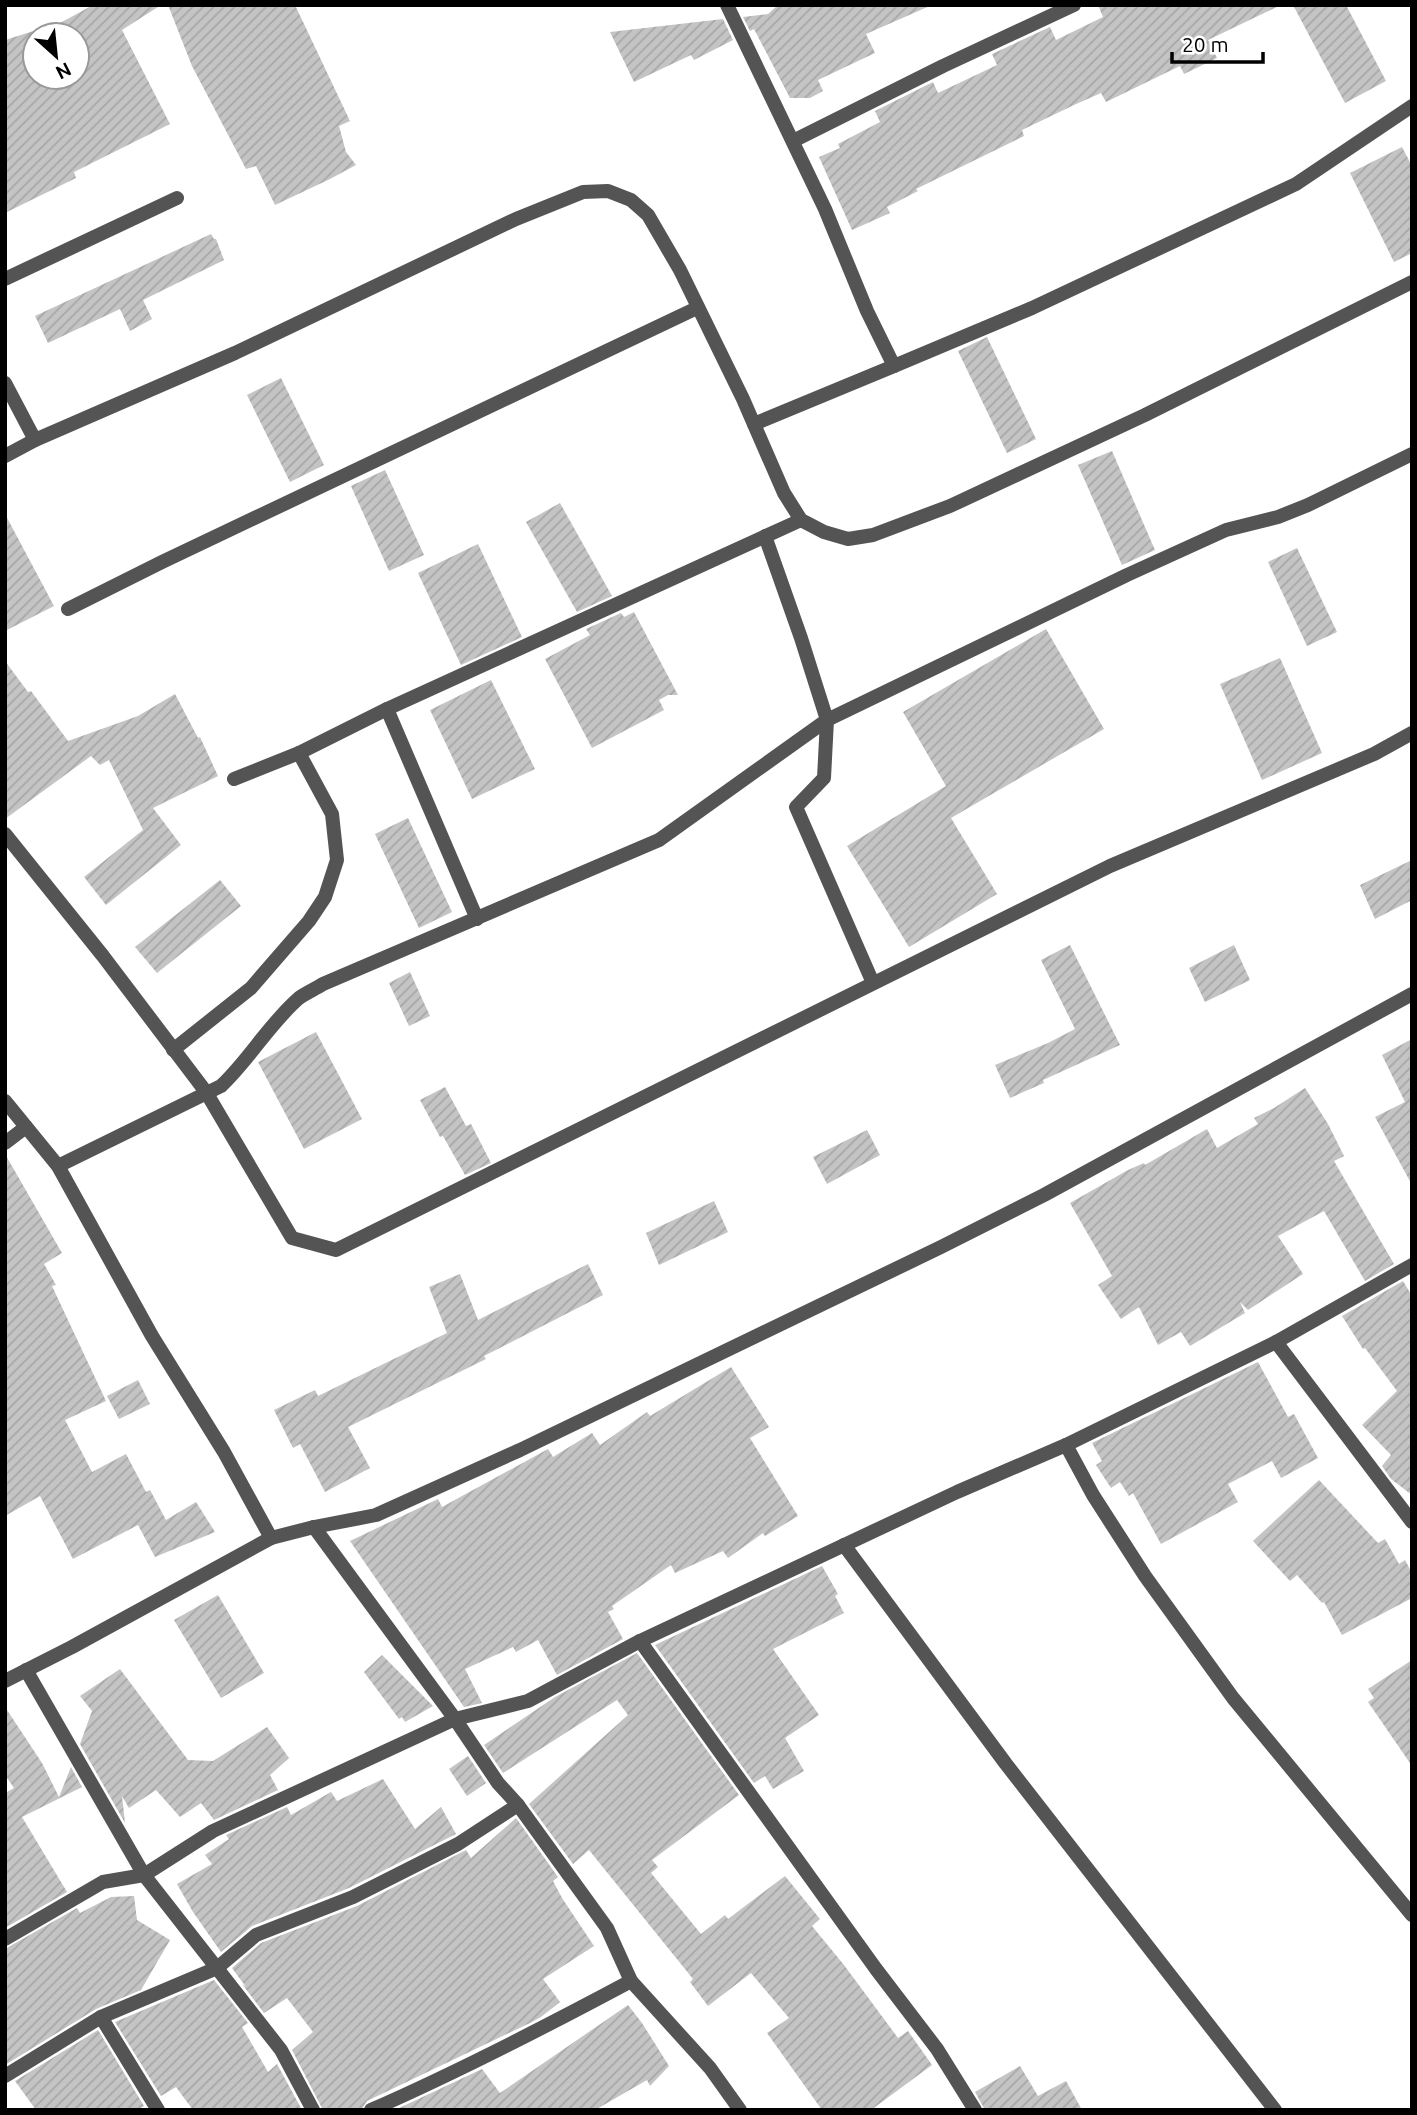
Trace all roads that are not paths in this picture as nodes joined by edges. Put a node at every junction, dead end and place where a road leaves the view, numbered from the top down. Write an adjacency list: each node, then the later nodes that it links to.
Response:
1 (727, 5): 4 (street)
2 (1073, 5): 4 (street)
3 (1412, 106): 9 (street)
4 (793, 141): 9 (street)
5 (177, 198): 6 (street)
6 (5, 279)
7 (1412, 282): 15 (street)
8 (697, 308): 11 (street); 12 (street); 17 (street)
9 (894, 366): 11 (street)
10 (5, 383): 12 (street)
11 (754, 424): 15 (street)
12 (35, 440): 14 (street)
13 (1412, 454): 19 (street)
14 (5, 456)
15 (801, 520): 16 (street)
16 (765, 536): 18 (street); 19 (street)
17 (68, 609)
18 (387, 709): 21 (street); 24 (street)
19 (827, 720): 24 (street); 25 (street)
20 (1412, 733): 25 (street)
21 (299, 753): 22 (street); 27 (street)
22 (234, 779)
23 (5, 834): 27 (street)
24 (477, 919): 28 (street)
25 (873, 983): 28 (street)
26 (1412, 994): 37 (street)
27 (173, 1050): 28 (street)
28 (206, 1092): 32 (street)
29 (5, 1101): 30 (street)
30 (26, 1127): 31 (street); 32 (street)
31 (5, 1143)
32 (58, 1166): 38 (street)
33 (1412, 1265): 34 (street)
34 (1276, 1342): 35 (street); 36 (street)
35 (1066, 1445): 39 (street); 46 (street)
36 (1412, 1522)
37 (314, 1527): 38 (street); 43 (street)
38 (271, 1538): 41 (street)
39 (844, 1545): 40 (street); 57 (street)
40 (640, 1641): 43 (street); 56 (street)
41 (26, 1670): 42 (street); 45 (street)
42 (5, 1681)
43 (455, 1719): 44 (street); 45 (street)
44 (518, 1805): 48 (street); 49 (street)
45 (144, 1875): 47 (street); 48 (street)
46 (1412, 1916)
47 (5, 1940)
48 (217, 1968): 50 (street); 53 (street)
49 (631, 1981): 54 (street); 55 (street)
50 (101, 2017): 51 (street); 52 (street)
51 (5, 2076)
52 (158, 2110)
53 (313, 2110)
54 (371, 2110)
55 (740, 2110)
56 (975, 2110)
57 (1275, 2110)

